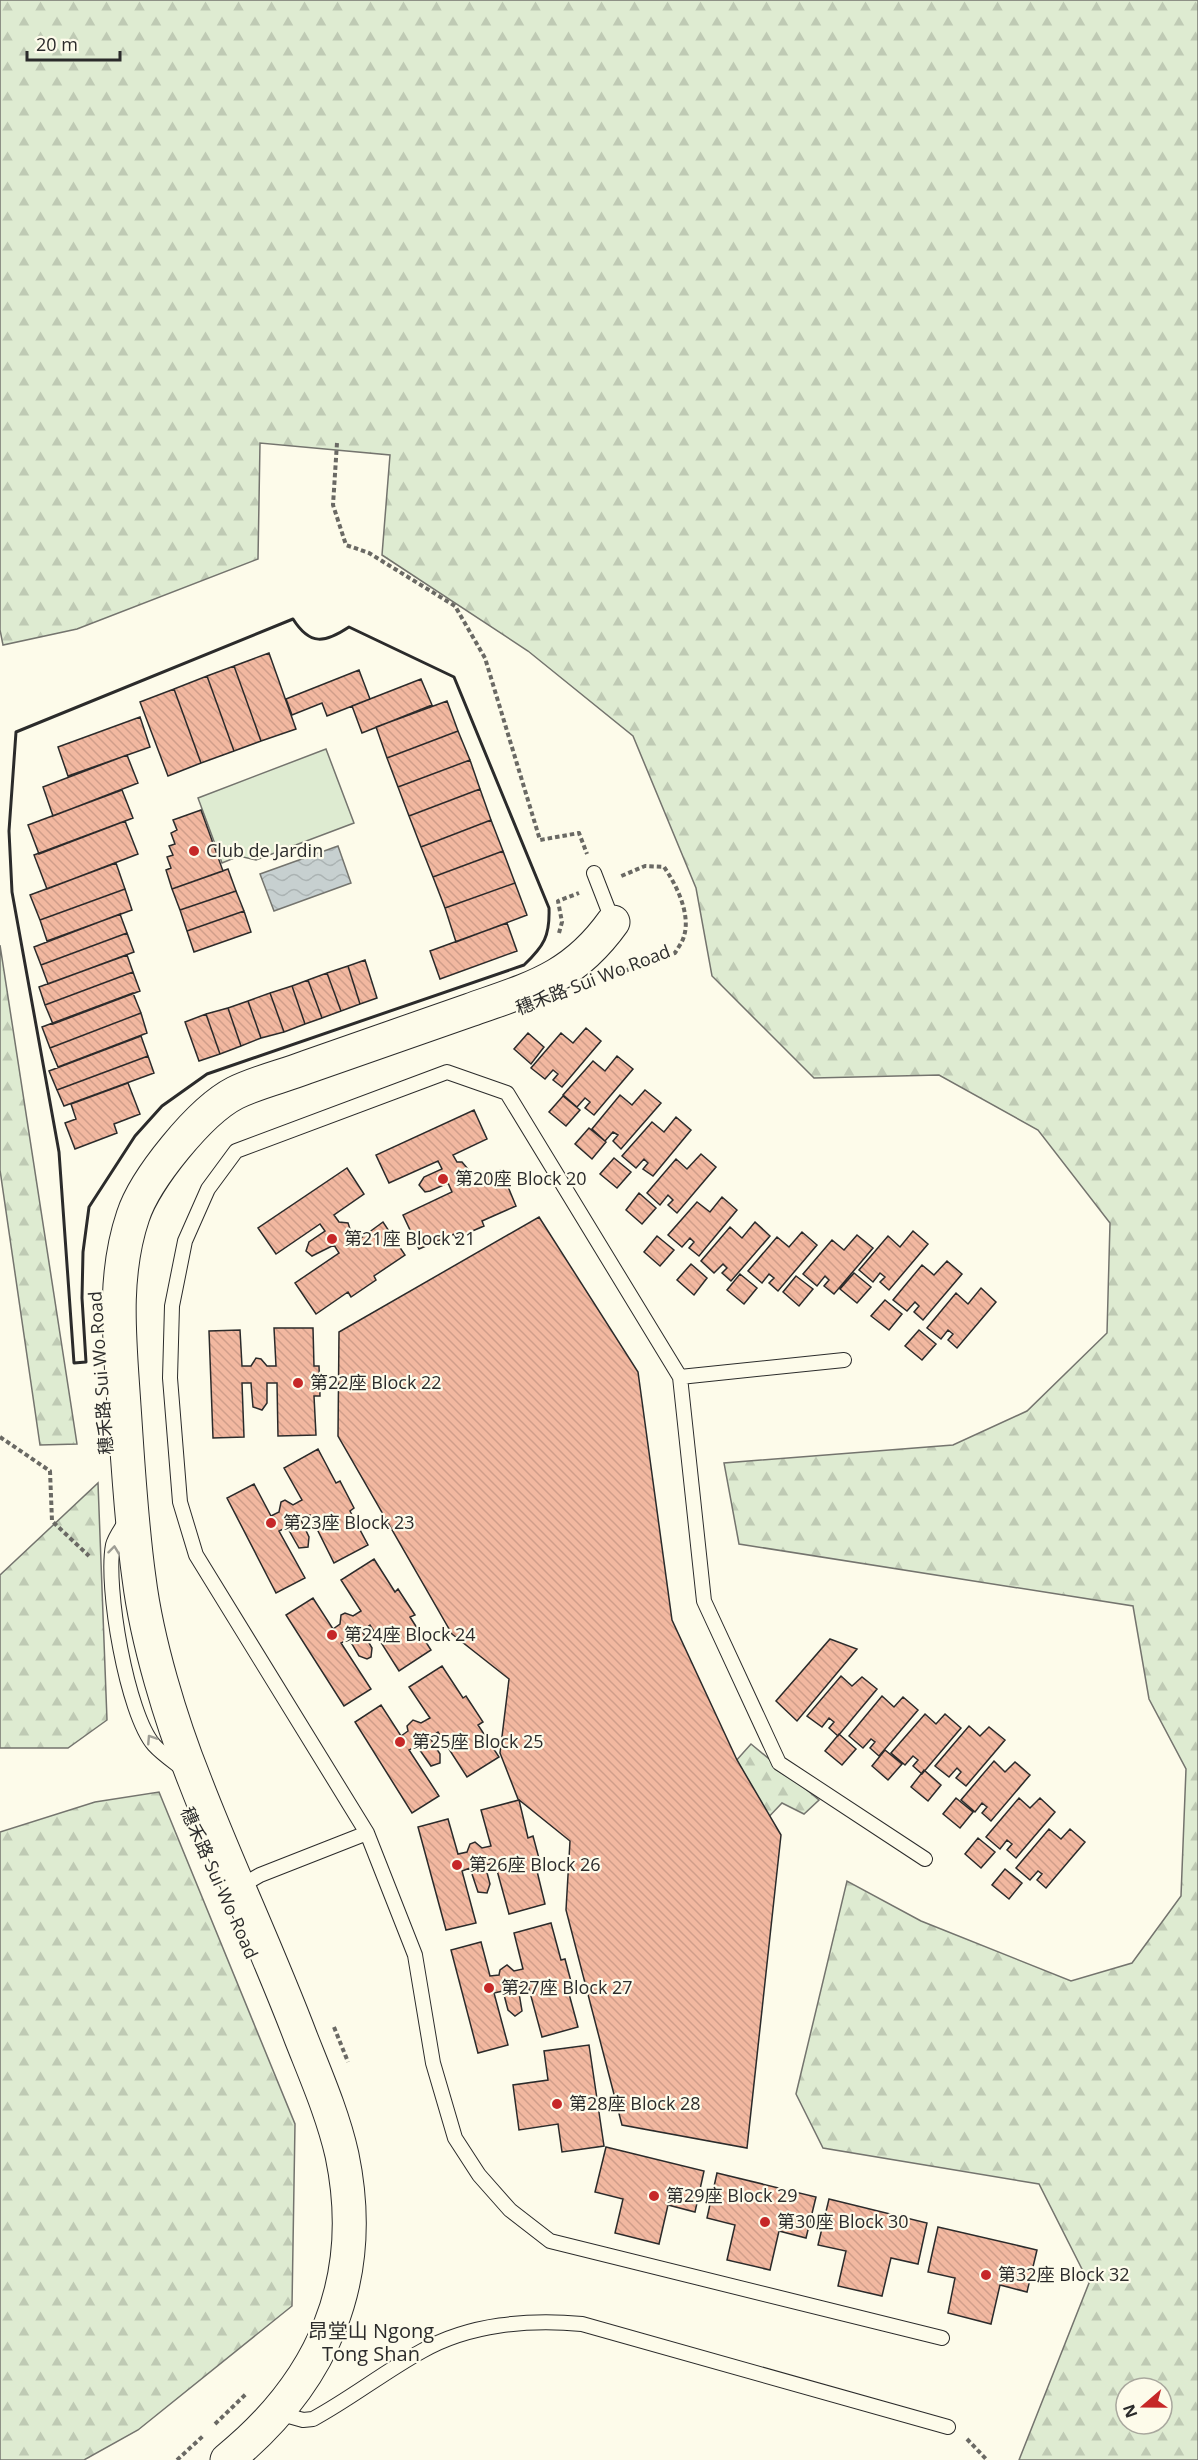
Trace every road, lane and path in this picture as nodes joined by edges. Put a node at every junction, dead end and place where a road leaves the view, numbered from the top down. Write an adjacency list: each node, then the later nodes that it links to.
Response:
1 (337, 443): 2 (path)
2 (596, 879): 3 (lane); 4 (path, 穗禾路 Sui Wo Road); 5 (path, 穗禾路 Sui Wo Road)
3 (613, 922): 12 (street, 穗禾路 Sui Wo Road)
4 (557, 939)
5 (599, 980)
6 (844, 1360): 7 (lane)
7 (680, 1377): 10 (lane); 11 (lane)
8 (0, 1437): 9 (path)
9 (90, 1558)
10 (367, 1833): 12 (lane); 15 (lane)
11 (925, 1859)
12 (239, 1887): 17 (street, 穗禾路 Sui Wo Road)
13 (331, 2022): 14 (path)
14 (348, 2065)
15 (942, 2338)
16 (248, 2391): 19 (path)
17 (278, 2413): 18 (lane); 20 (street, 穗禾路 Sui Wo Road)
18 (948, 2427): 21 (path)
19 (177, 2460)
20 (227, 2460)
21 (987, 2460)

